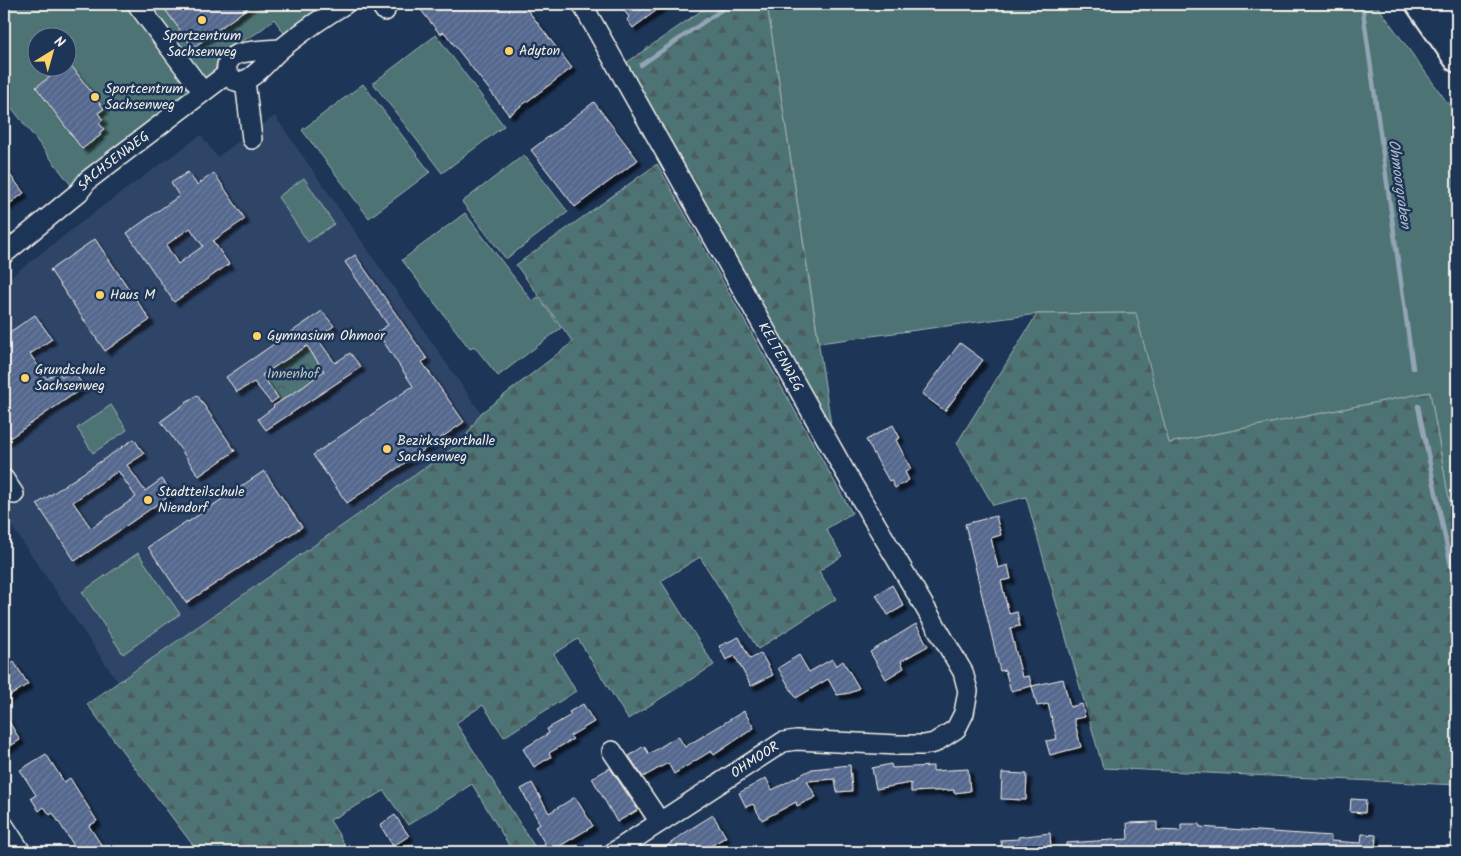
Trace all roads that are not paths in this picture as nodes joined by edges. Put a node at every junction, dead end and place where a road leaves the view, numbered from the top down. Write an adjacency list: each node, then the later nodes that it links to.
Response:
1 (137, 4): 11 (street)
2 (345, 4): 7 (street)
3 (582, 4): 14 (street, KELTENWEG)
4 (1418, 4): 8 (main road)
5 (1442, 4): 6 (main road)
6 (1457, 26)
7 (281, 49): 9 (street, SACHSENWEG); 10 (street)
8 (1457, 60)
9 (227, 74): 10 (street); 11 (street, SACHSENWEG)
10 (245, 81): 12 (street)
11 (203, 92): 13 (street, SACHSENWEG)
12 (252, 139)
13 (4, 254)
14 (964, 713): 16 (street, OHMOOR)
15 (612, 751): 16 (street)
16 (660, 822): 19 (street, OHMOOR)
17 (4, 826): 18 (street)
18 (21, 852)
19 (614, 852)

